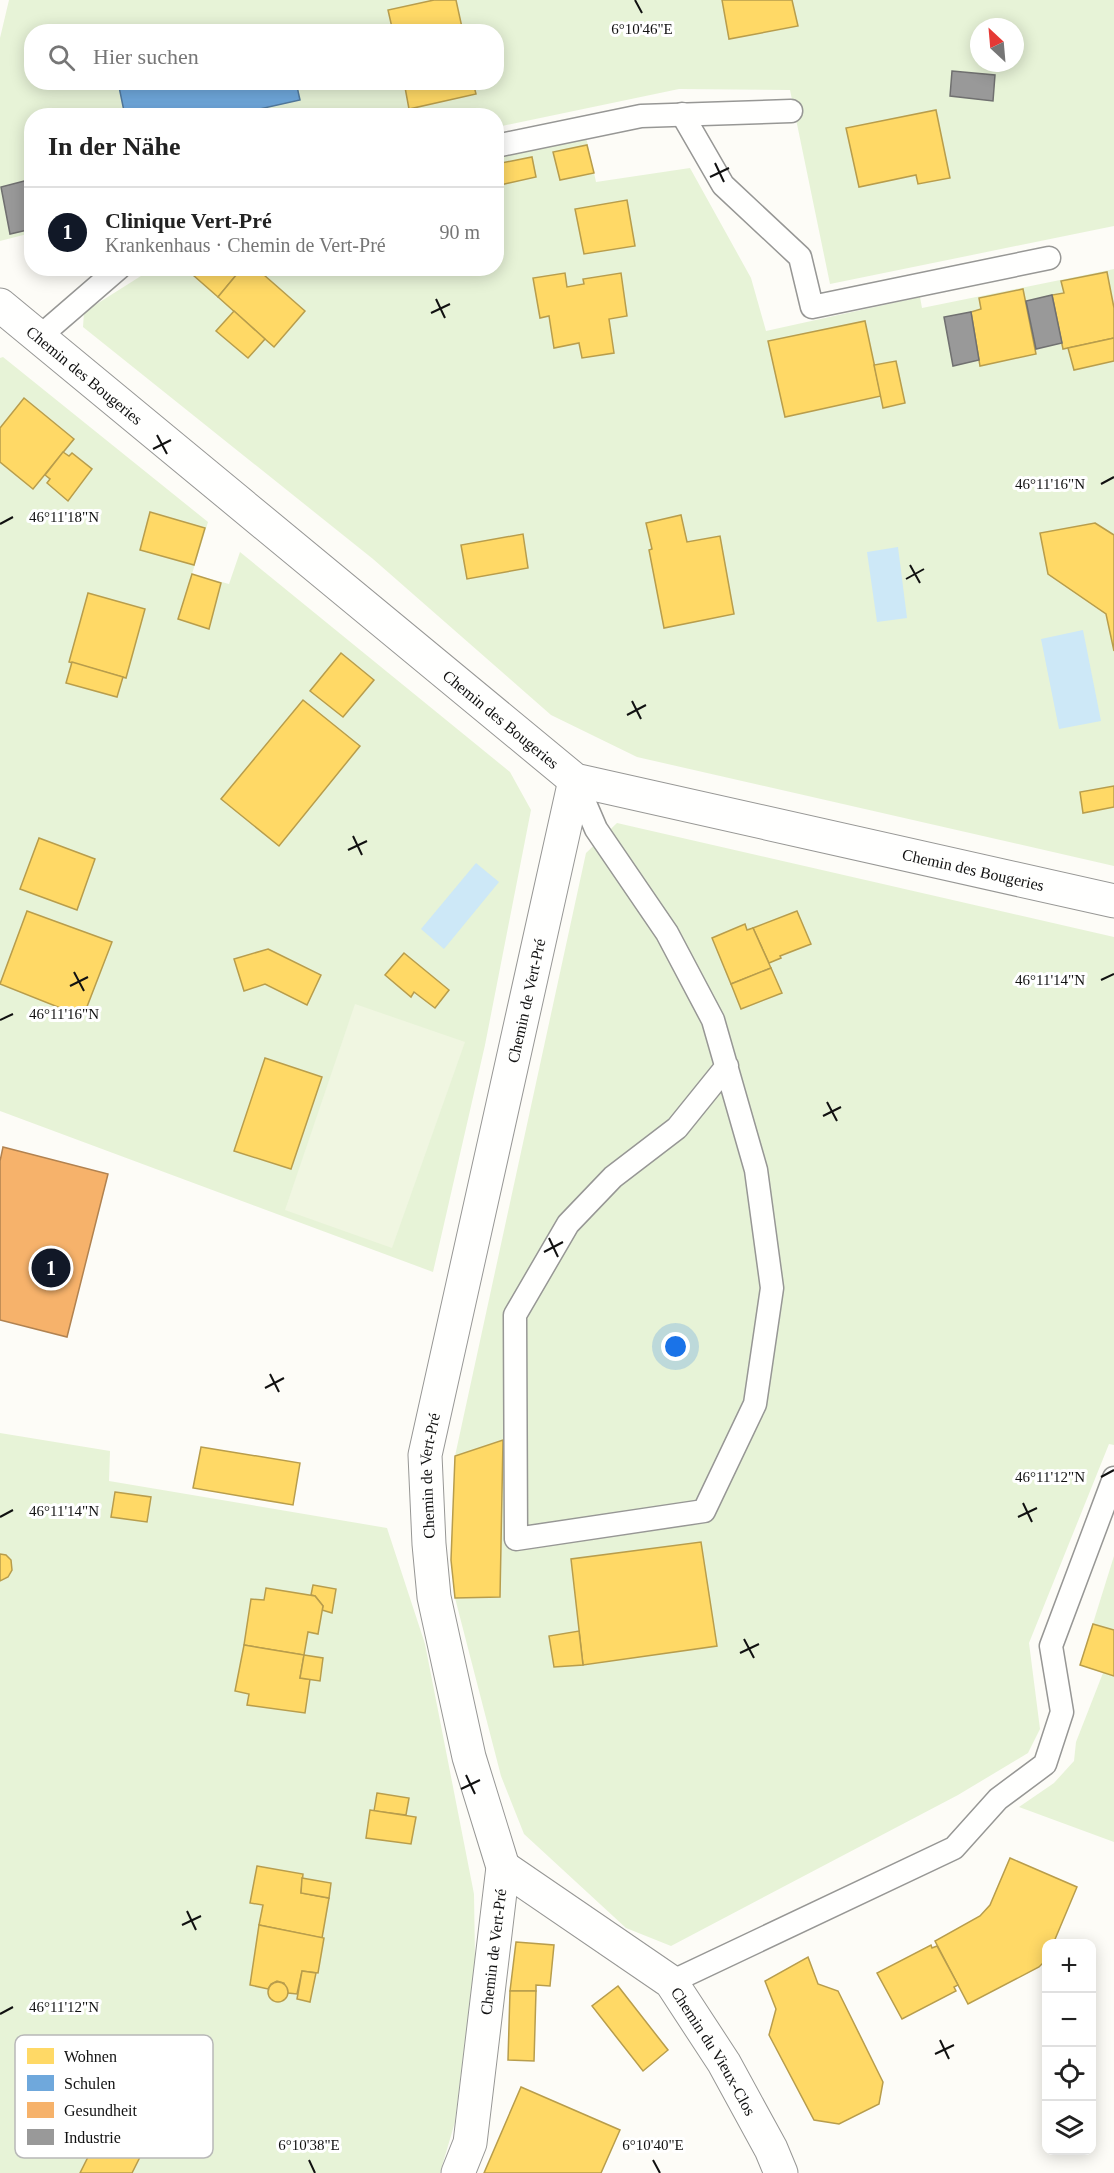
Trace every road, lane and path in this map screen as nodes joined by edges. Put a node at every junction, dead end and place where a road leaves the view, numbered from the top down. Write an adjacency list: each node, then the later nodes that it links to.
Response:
1 (790, 111): 2 (lane)
2 (682, 114): 3 (lane); 4 (lane)
3 (504, 144)
4 (1049, 258)
5 (109, 276): 7 (lane)
6 (0, 305): 7 (street, Chemin des Bougeries)
7 (38, 338): 8 (street, Chemin des Bougeries)
8 (575, 780): 9 (street, Chemin des Bougeries); 10 (lane); 12 (street, Chemin de Vert-Pré)
9 (1114, 901)
10 (727, 1066): 10 (lane)
11 (1114, 1478): 13 (lane)
12 (503, 1867): 13 (street, Chemin du Vieux-Clos); 14 (street, Chemin de Vert-Pré)
13 (671, 1982): 15 (street, Chemin du Vieux-Clos)
14 (458, 2173)
15 (782, 2173)

